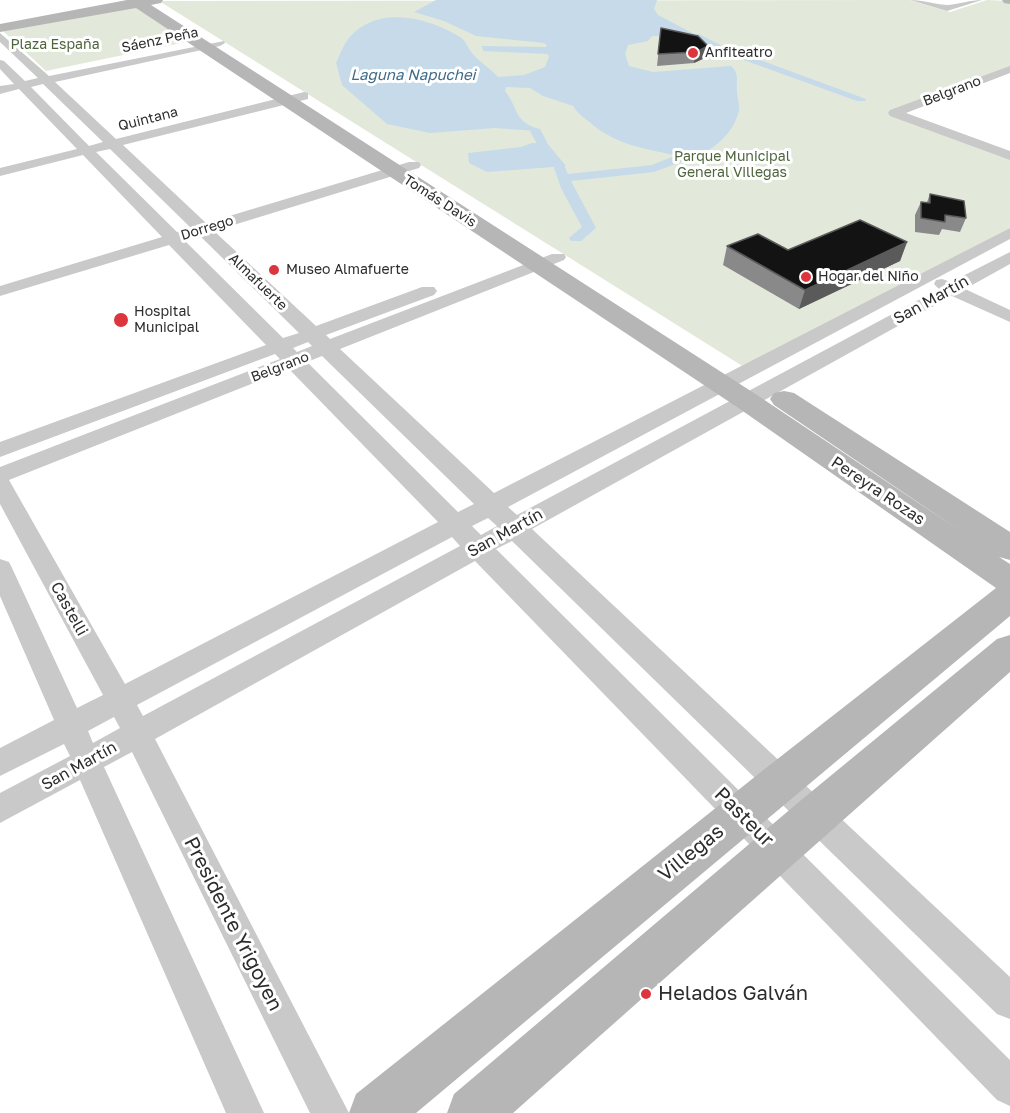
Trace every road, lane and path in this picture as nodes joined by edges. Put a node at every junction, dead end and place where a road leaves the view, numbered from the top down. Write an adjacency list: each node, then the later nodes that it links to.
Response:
1 (915, 0): 2 (street)
2 (977, 0)
3 (145, 1): 4 (street); 6 (street, Tomás Davis)
4 (0, 26)
5 (0, 36): 9 (street, Almafuerte)
6 (208, 43): 9 (street, Sáenz Peña); 13 (street, Tomás Davis); 13 (street, Tomás Davis)
7 (0, 63): 11 (street, Almafuerte)
8 (1010, 69): 14 (street, Belgrano)
9 (44, 77): 11 (street, Sáenz Peña); 15 (street, Almafuerte)
10 (1010, 82): 14 (street, Belgrano)
11 (13, 83): 12 (street, Sáenz Peña); 16 (street, Almafuerte)
12 (0, 90)
13 (289, 97): 15 (street, Quintana); 19 (street, Tomás Davis)
14 (912, 120): 17 (street)
15 (109, 140): 16 (street, Quintana); 21 (street, Almafuerte)
16 (83, 146): 18 (street, Quintana); 20 (street, Quintana); 22 (street, Almafuerte)
17 (1010, 156)
18 (0, 162)
19 (397, 164): 21 (street, Dorrego); 25 (street, Tomás Davis)
20 (0, 172)
21 (197, 224): 22 (street, Dorrego); 32 (street, Almafuerte)
22 (167, 232): 24 (street, Dorrego); 29 (street, Dorrego); 33 (street, Almafuerte)
23 (1010, 233): 27 (street, San Martín)
24 (108, 242)
25 (540, 256): 31 (street, Tomás Davis); 32 (street, Belgrano); 34 (street, Belgrano); 36 (street, Tomás Davis)
26 (1010, 257): 28 (street, San Martín)
27 (927, 277): 28 (street); 36 (street, San Martín)
28 (952, 289): 30 (street); 36 (street, San Martín)
29 (0, 291)
30 (1010, 317)
31 (658, 319)
32 (313, 335): 33 (street, Belgrano); 34 (street, Almafuerte)
33 (281, 347): 35 (street, Almafuerte); 37 (street, Belgrano)
34 (327, 348): 35 (street, Belgrano); 40 (street, Almafuerte)
35 (295, 361): 38 (street, Belgrano); 41 (street, Almafuerte)
36 (741, 382): 40 (street, San Martín); 42 (street, San Martín); 44 (street, Pereyra Rozas); 46 (street, Pereyra Rozas)
37 (0, 450)
38 (0, 475)
39 (0, 484): 49 (street, Castelli)
40 (491, 505): 41 (street, San Martín); 42 (street, Almafuerte)
41 (455, 524): 43 (street, Almafuerte); 49 (street, San Martín)
42 (515, 528): 43 (street, San Martín); 54 (street)
43 (478, 548): 51 (street, San Martín); 56 (street, Pasteur)
44 (1010, 548)
45 (0, 568): 50 (street)
46 (1010, 581)
47 (1010, 596): 54 (street, Villegas)
48 (1010, 650): 57 (street)
49 (120, 700): 50 (street, San Martín); 51 (street, Castelli)
50 (70, 726): 52 (street); 53 (street, San Martín)
51 (137, 734): 52 (street, San Martín); 62 (street, Presidente Yrigoyen)
52 (86, 762): 55 (street, San Martín); 61 (street)
53 (0, 763)
54 (780, 781): 56 (street, Villegas); 57 (street)
55 (0, 809)
56 (740, 813): 58 (street, Pasteur); 63 (street, Villegas)
57 (815, 815): 58 (street); 59 (street)
58 (776, 849): 60 (street, Pasteur); 64 (street)
59 (1010, 1001)
60 (1010, 1087)
61 (244, 1113)
62 (330, 1113)
63 (375, 1113)
64 (473, 1113)

